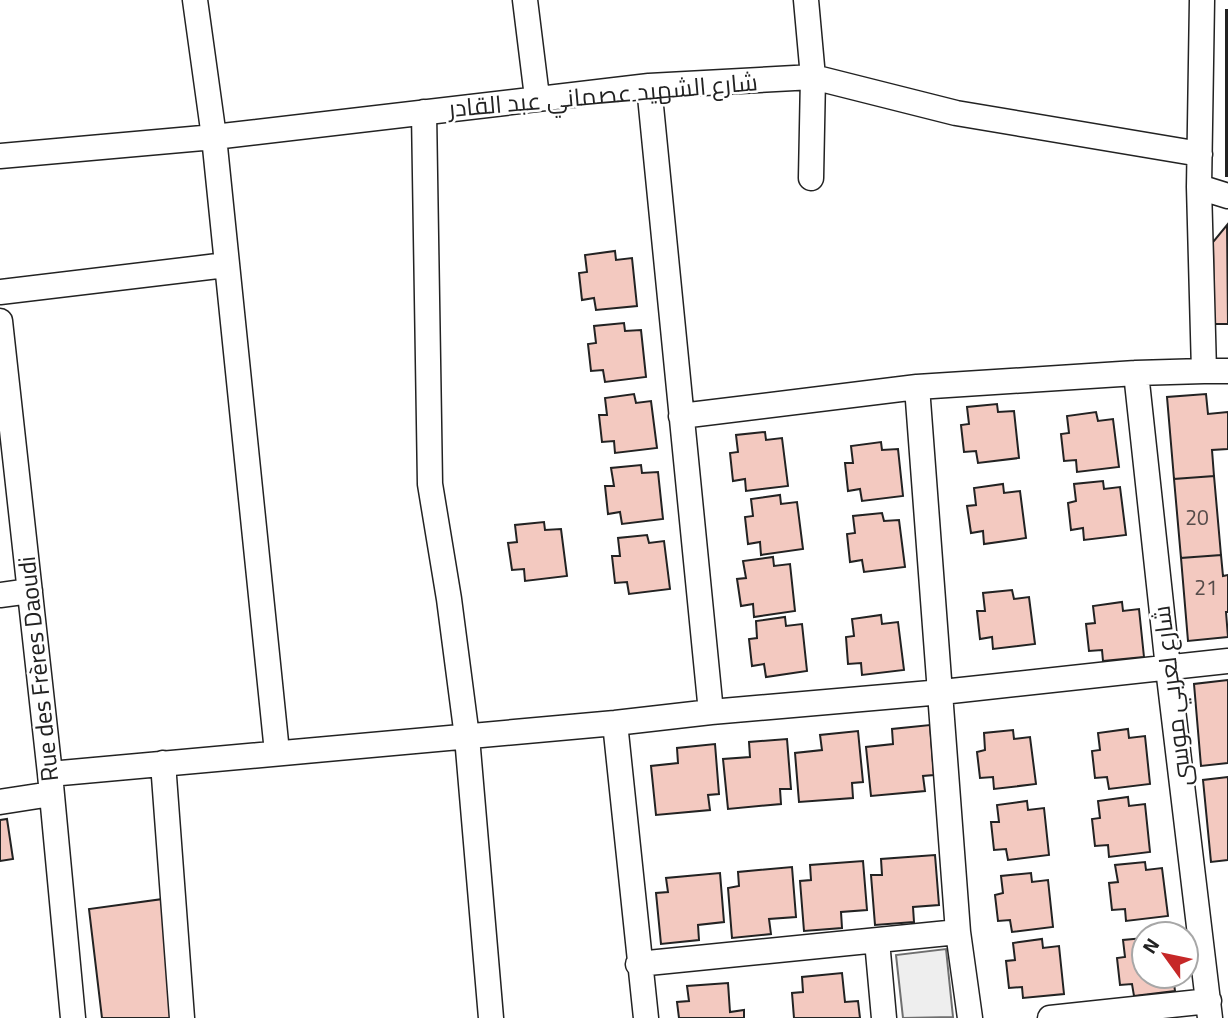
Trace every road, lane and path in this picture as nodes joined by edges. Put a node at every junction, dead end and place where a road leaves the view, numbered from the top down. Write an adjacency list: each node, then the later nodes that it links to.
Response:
1 (195, 0): 9 (street)
2 (524, 0): 7 (street)
3 (806, 0): 5 (street)
4 (1202, 0): 10 (street)
5 (813, 77): 6 (street, شارع الشهيد عصماني عبد القادر); 10 (street, شارع الشهيد عصماني عبد القادر); 12 (street)
6 (649, 86): 7 (street, شارع الشهيد عصماني عبد القادر); 21 (street)
7 (537, 97): 8 (street, شارع الشهيد عصماني عبد القادر)
8 (424, 112): 9 (street, شارع الشهيد عصماني عبد القادر); 29 (street)
9 (214, 137): 11 (street, شارع الشهيد عصماني عبد القادر); 15 (street)
10 (1200, 154): 13 (street)
11 (0, 156)
12 (811, 178)
13 (1199, 187): 14 (street); 18 (street)
14 (1228, 196)
15 (226, 265): 16 (street); 30 (street)
16 (0, 292)
17 (0, 321): 22 (street, Rue des Frères Daoudi)
18 (1216, 371): 19 (street)
19 (1136, 373): 20 (street); 25 (street, شارع لعربي موسى)
20 (917, 387): 21 (street); 26 (street)
21 (681, 416): 27 (street)
22 (30, 590): 23 (street); 32 (street, Rue des Frères Daoudi)
23 (0, 595)
24 (1228, 661): 25 (street)
25 (1168, 668): 26 (street); 37 (street, شارع لعربي موسى)
26 (942, 692): 27 (street); 34 (street)
27 (711, 712): 28 (street)
28 (615, 723): 29 (street); 36 (street)
29 (467, 737): 30 (street); 40 (street)
30 (276, 752): 31 (street)
31 (163, 763): 32 (street); 39 (street)
32 (51, 784): 33 (street); 38 (street, Rue des Frères Daoudi)
33 (0, 802)
34 (958, 932): 35 (street); 43 (street)
35 (877, 941): 36 (street); 42 (street)
36 (638, 964): 41 (street)
37 (1209, 1010): 44 (street)
38 (73, 1018)
39 (182, 1018)
40 (491, 1018)
41 (646, 1018)
42 (884, 1018)
43 (970, 1018)
44 (1050, 1018)

